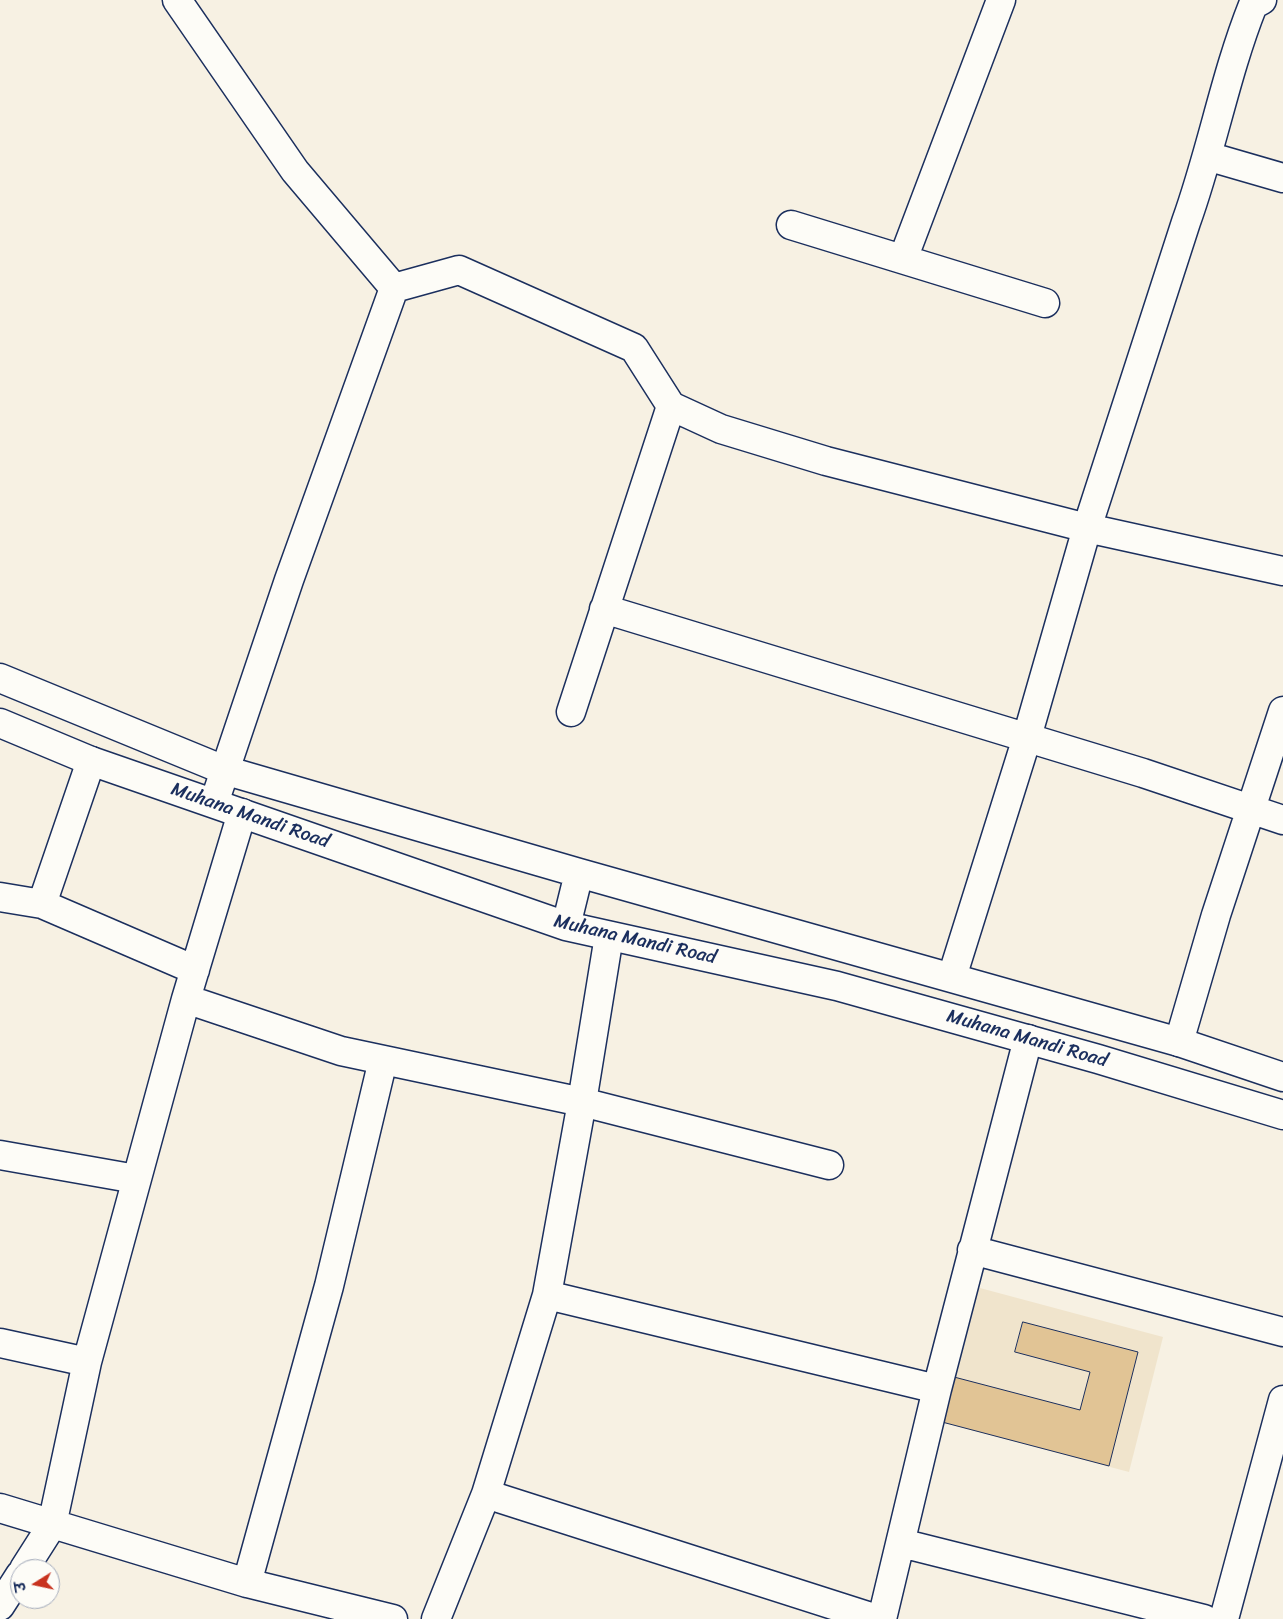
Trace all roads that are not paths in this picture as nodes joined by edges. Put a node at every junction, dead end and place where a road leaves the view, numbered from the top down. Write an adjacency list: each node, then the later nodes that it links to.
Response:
1 (177, 0): 8 (street)
2 (1001, 0): 7 (street)
3 (1262, 0): 4 (street)
4 (1207, 156): 5 (street); 11 (street)
5 (1283, 178)
6 (791, 224): 7 (street)
7 (904, 260): 9 (street)
8 (394, 288): 10 (street); 20 (street)
9 (1045, 304)
10 (671, 406): 11 (street); 13 (street)
11 (1087, 528): 12 (street); 18 (street)
12 (1283, 571)
13 (604, 608): 16 (street); 18 (street)
14 (0, 678): 20 (street)
15 (1283, 711): 22 (street)
16 (571, 712)
17 (0, 723): 19 (street, Muhana Mandi Road)
18 (1026, 738): 22 (street); 31 (street)
19 (91, 761): 21 (street, Muhana Mandi Road); 27 (street)
20 (224, 770): 21 (street); 25 (street)
21 (214, 803): 23 (street, Muhana Mandi Road)
22 (1251, 810): 24 (street); 34 (street)
23 (242, 813): 28 (street, Muhana Mandi Road); 30 (street)
24 (1283, 820)
25 (579, 873): 28 (street); 31 (street)
26 (0, 897): 27 (street)
27 (42, 904): 30 (street)
28 (566, 926): 29 (street, Muhana Mandi Road)
29 (609, 936): 33 (street, Muhana Mandi Road); 37 (street)
30 (194, 970): 32 (street)
31 (952, 978): 34 (street)
32 (186, 999): 35 (street); 41 (street)
33 (1028, 1039): 38 (street, Muhana Mandi Road); 42 (street)
34 (1179, 1042): 36 (street)
35 (383, 1060): 37 (street); 54 (street)
36 (1283, 1076)
37 (582, 1102): 40 (street); 43 (street)
38 (1283, 1115)
39 (0, 1155): 41 (street)
40 (829, 1165)
41 (136, 1179): 46 (street)
42 (972, 1250): 44 (street); 47 (street)
43 (547, 1295): 47 (street); 49 (street)
44 (1283, 1332)
45 (0, 1343): 46 (street)
46 (86, 1362): 51 (street)
47 (937, 1389): 52 (street)
48 (1283, 1400): 62 (street)
49 (486, 1494): 58 (street); 59 (street)
50 (0, 1508): 51 (street)
51 (52, 1525): 53 (street); 54 (street)
52 (901, 1543): 60 (street); 61 (street)
53 (30, 1559)
54 (247, 1583): 57 (street)
55 (10, 1590): 56 (street)
56 (0, 1606)
57 (393, 1619)
58 (436, 1619)
59 (877, 1619)
60 (882, 1619)
61 (1204, 1619)
62 (1224, 1619)

